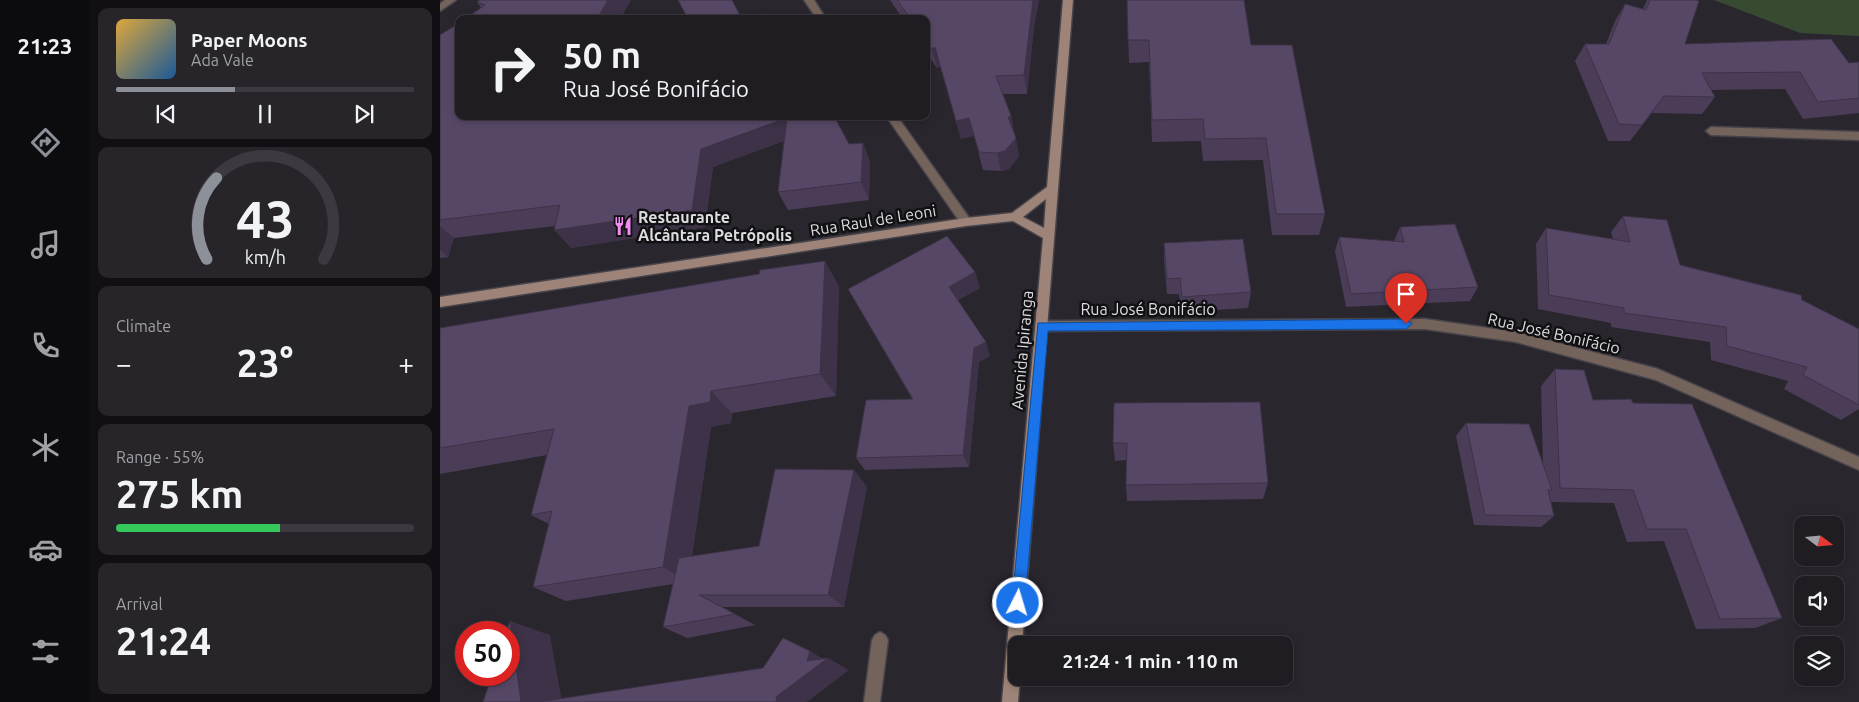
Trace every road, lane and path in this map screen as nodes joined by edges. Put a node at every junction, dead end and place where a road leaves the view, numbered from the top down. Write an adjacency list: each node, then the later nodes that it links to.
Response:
1 (451, 0): 4 (street)
2 (808, 0): 5 (street)
3 (1068, 0): 9 (main road, Avenida Ipiranga)
4 (440, 8)
5 (819, 15)
6 (894, 120): 11 (street)
7 (1711, 131): 8 (street)
8 (1859, 136)
9 (1052, 189): 10 (main road); 12 (main road, Avenida Ipiranga)
10 (1015, 217): 11 (main road, Rua Raul de Leoni); 12 (main road)
11 (966, 222): 13 (main road, Rua Raul de Leoni)
12 (1048, 236): 14 (main road, Avenida Ipiranga)
13 (440, 302)
14 (1042, 326): 15 (street, Rua José Bonifácio); 18 (main road, Avenida Ipiranga)
15 (1859, 464)
16 (880, 640): 17 (street)
17 (872, 702)
18 (1010, 702)

